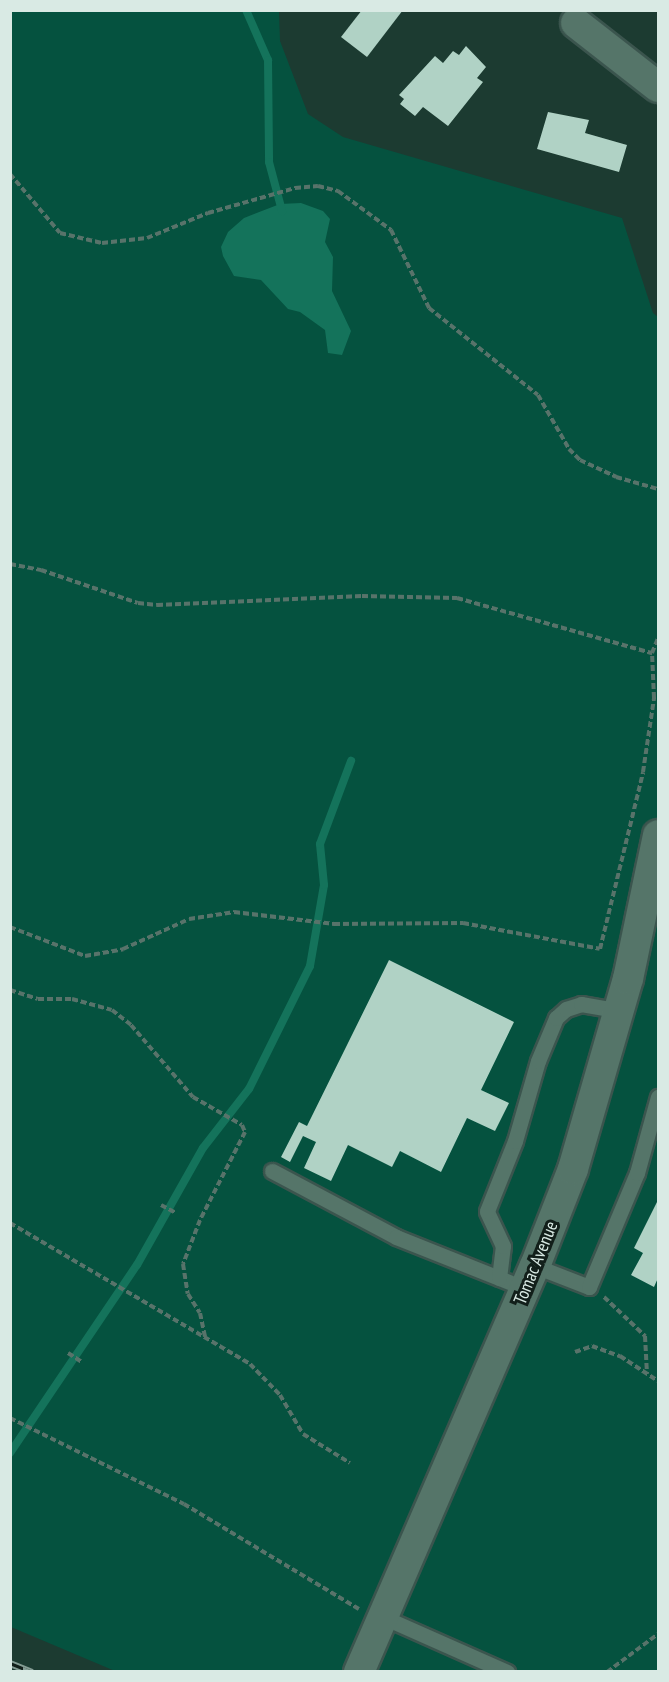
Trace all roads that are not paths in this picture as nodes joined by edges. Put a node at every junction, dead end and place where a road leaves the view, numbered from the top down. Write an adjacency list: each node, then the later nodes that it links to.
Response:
1 (576, 24): 2 (street)
2 (658, 87)
3 (658, 835): 4 (street, Tomac Avenue)
4 (651, 916): 5 (street, Tomac Avenue)
5 (620, 1011): 8 (street, Tomac Avenue); 8 (lane)
6 (658, 1097): 8 (lane)
7 (272, 1171): 8 (lane)
8 (520, 1278): 9 (street, Tomac Avenue)
9 (383, 1617): 10 (street, Tomac Avenue); 11 (lane)
10 (359, 1671)
11 (507, 1671)

